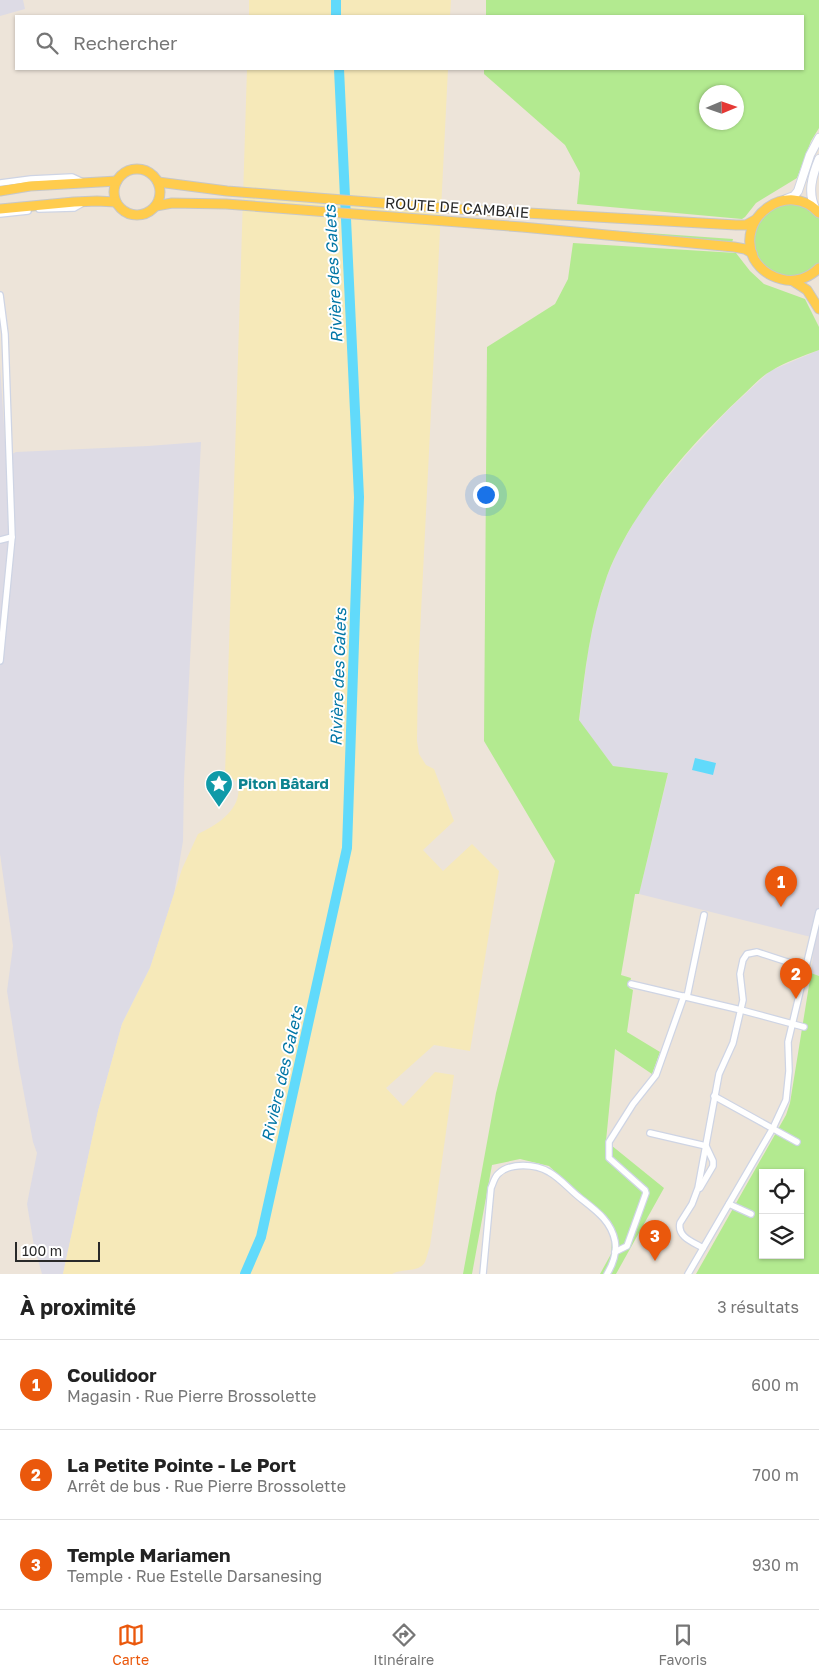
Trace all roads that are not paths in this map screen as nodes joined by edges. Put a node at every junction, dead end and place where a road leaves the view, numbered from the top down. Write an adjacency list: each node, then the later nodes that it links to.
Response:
1 (819, 138): 8 (main road)
2 (819, 159): 13 (main road)
3 (117, 181): 4 (main road, ROUTE DE CAMBAIE); 6 (main road, ROUTE DE CAMBAIE); 10 (main road)
4 (158, 182): 11 (main road); 15 (main road, ROUTE DE CAMBAIE)
5 (0, 183): 6 (street)
6 (85, 183): 7 (main road, ROUTE DE CAMBAIE)
7 (0, 191)
8 (783, 200): 13 (main road); 15 (main road)
9 (85, 201): 10 (main road); 12 (main road); 14 (street)
10 (116, 202): 11 (main road, ROUTE DE CAMBAIE)
11 (156, 206): 16 (main road, ROUTE DE CAMBAIE)
12 (0, 209)
13 (818, 212)
14 (0, 214)
15 (755, 220): 16 (main road)
16 (752, 253): 18 (main road)
17 (819, 268): 18 (main road)
18 (792, 281): 20 (main road)
19 (0, 294): 21 (street)
20 (819, 309)
21 (12, 537): 22 (street); 23 (street)
22 (0, 540)
23 (0, 661)
24 (819, 912): 26 (street)
25 (704, 916): 28 (street)
26 (806, 968): 29 (street); 30 (street)
27 (631, 984): 28 (street)
28 (685, 997): 29 (street); 41 (street)
29 (741, 1010): 30 (street); 32 (street)
30 (792, 1024): 31 (street); 33 (street)
31 (804, 1027)
32 (714, 1096): 33 (street); 36 (street)
33 (773, 1128): 35 (street); 38 (street)
34 (650, 1133): 36 (street)
35 (797, 1142)
36 (706, 1146): 37 (street); 37 (street)
37 (696, 1196): 40 (street)
38 (728, 1204): 39 (street); 40 (street)
39 (751, 1214)
40 (703, 1248): 44 (street)
41 (615, 1252): 42 (street); 43 (street)
42 (483, 1274)
43 (607, 1274)
44 (688, 1274)

